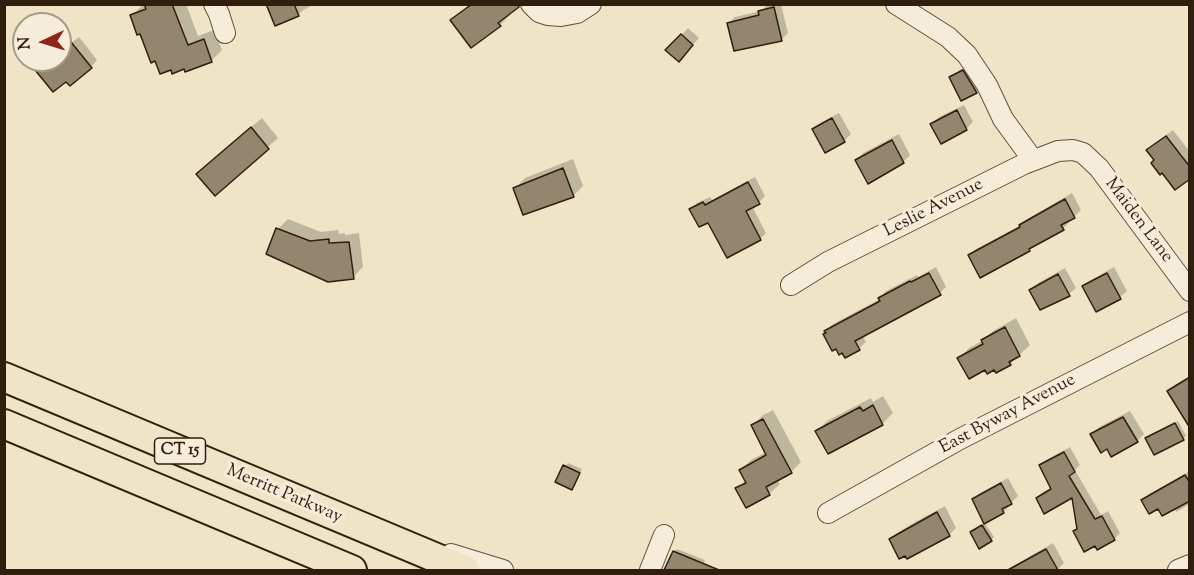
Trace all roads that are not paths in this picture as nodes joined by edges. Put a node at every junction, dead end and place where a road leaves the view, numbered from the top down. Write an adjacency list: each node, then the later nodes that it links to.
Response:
1 (214, 4): 5 (street)
2 (531, 4): 3 (street)
3 (591, 4)
4 (896, 4): 7 (street)
5 (225, 33)
6 (1083, 153): 7 (street, Leslie Avenue); 9 (street, Maiden Lane)
7 (1033, 160): 8 (street, Leslie Avenue)
8 (791, 285)
9 (1190, 291)
10 (1190, 322): 13 (street, East Byway Avenue)
11 (4, 377): 14 (highway, Merritt Parkway / CT 15)
12 (4, 424): 16 (highway, CT 15)
13 (828, 513)
14 (356, 525): 20 (highway, Merritt Parkway / CT 15); 21 (street)
15 (664, 535): 22 (street)
16 (292, 545): 18 (street); 19 (highway, CT 15)
17 (1190, 565): 23 (street)
18 (342, 570)
19 (352, 570)
20 (465, 570)
21 (503, 570)
22 (650, 570)
23 (1178, 570)

